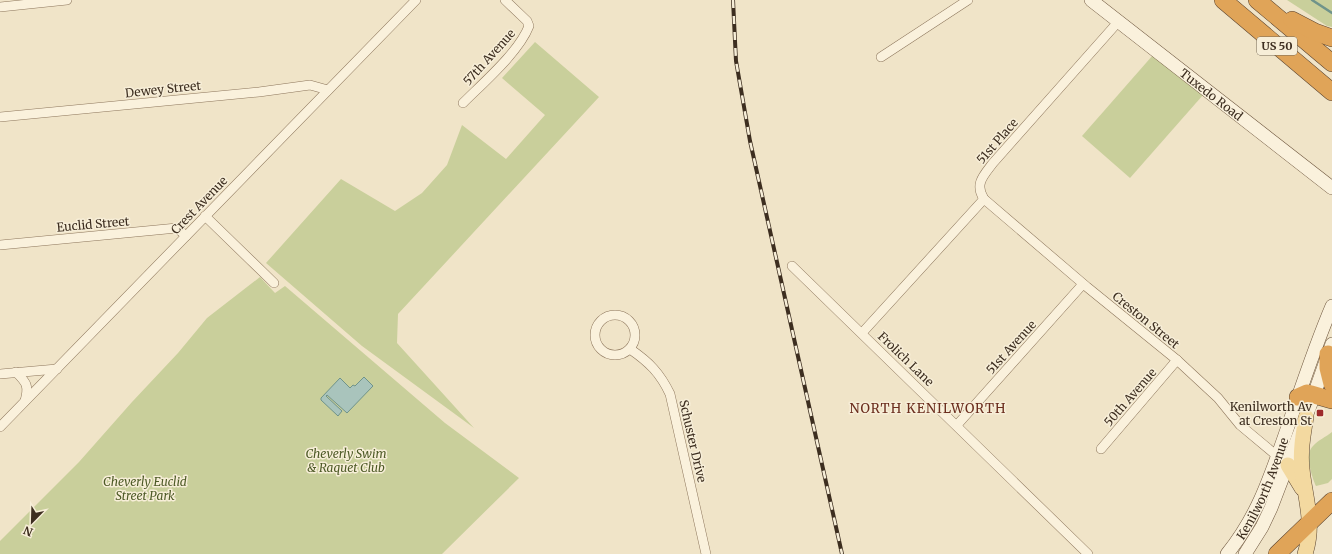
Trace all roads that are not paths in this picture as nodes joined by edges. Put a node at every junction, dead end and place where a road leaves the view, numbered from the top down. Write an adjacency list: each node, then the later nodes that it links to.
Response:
1 (67, 0): 9 (street)
2 (416, 0): 15 (street, Crest Avenue)
3 (505, 0): 17 (street, 57th Avenue)
4 (968, 0): 13 (street)
5 (1092, 0): 11 (main road, Tuxedo Road)
6 (1223, 0): 16 (highway, US 50)
7 (1257, 0): 14 (highway, US 50)
8 (1263, 0): 12 (highway)
9 (46, 1): 10 (street)
10 (0, 7)
11 (1118, 22): 19 (main road, Tuxedo Road); 20 (street, 51st Place)
12 (1332, 38)
13 (881, 57)
14 (1332, 63)
15 (328, 90): 18 (street, Dewey Street); 21 (street, Crest Avenue)
16 (1332, 92)
17 (463, 103)
18 (0, 117)
19 (1332, 188)
20 (984, 198): 26 (street, Creston Street); 28 (street)
21 (205, 216): 22 (street, Crest Avenue); 25 (street)
22 (186, 236): 23 (street, Euclid Street); 32 (street, Crest Avenue)
23 (0, 245)
24 (792, 266): 28 (street, Frolich Lane)
25 (274, 283)
26 (1083, 284): 31 (street, Creston Street); 40 (street, 51st Avenue)
27 (1332, 306): 36 (main road, Kenilworth Avenue)
28 (862, 333): 40 (street, Frolich Lane)
29 (1330, 349): 35 (highway); 36 (main road, Kenilworth Avenue)
30 (630, 350): 30 (street); 47 (street, Schuster Drive)
31 (1177, 360): 42 (street, 50th Avenue); 43 (street, Creston Street)
32 (57, 370): 33 (street); 38 (street, Crest Avenue)
33 (16, 372): 34 (street); 38 (street)
34 (0, 374)
35 (1332, 384)
36 (1306, 396): 37 (highway); 39 (main road, Kenilworth Avenue); 43 (main road, Kenilworth Avenue)
37 (1332, 400)
38 (25, 401): 41 (street, Crest Avenue)
39 (1306, 417): 43 (main road, Kenilworth Avenue); 44 (main road)
40 (957, 426): 48 (street, Frolich Lane)
41 (0, 427)
42 (1101, 449)
43 (1283, 461): 44 (main road); 49 (main road, Kenilworth Avenue); 50 (main road, Kenilworth Avenue)
44 (1306, 494): 46 (main road)
45 (1332, 501): 46 (highway)
46 (1310, 523): 51 (highway); 52 (main road)
47 (706, 554)
48 (1088, 554)
49 (1228, 554)
50 (1245, 554)
51 (1277, 554)
52 (1305, 554)

